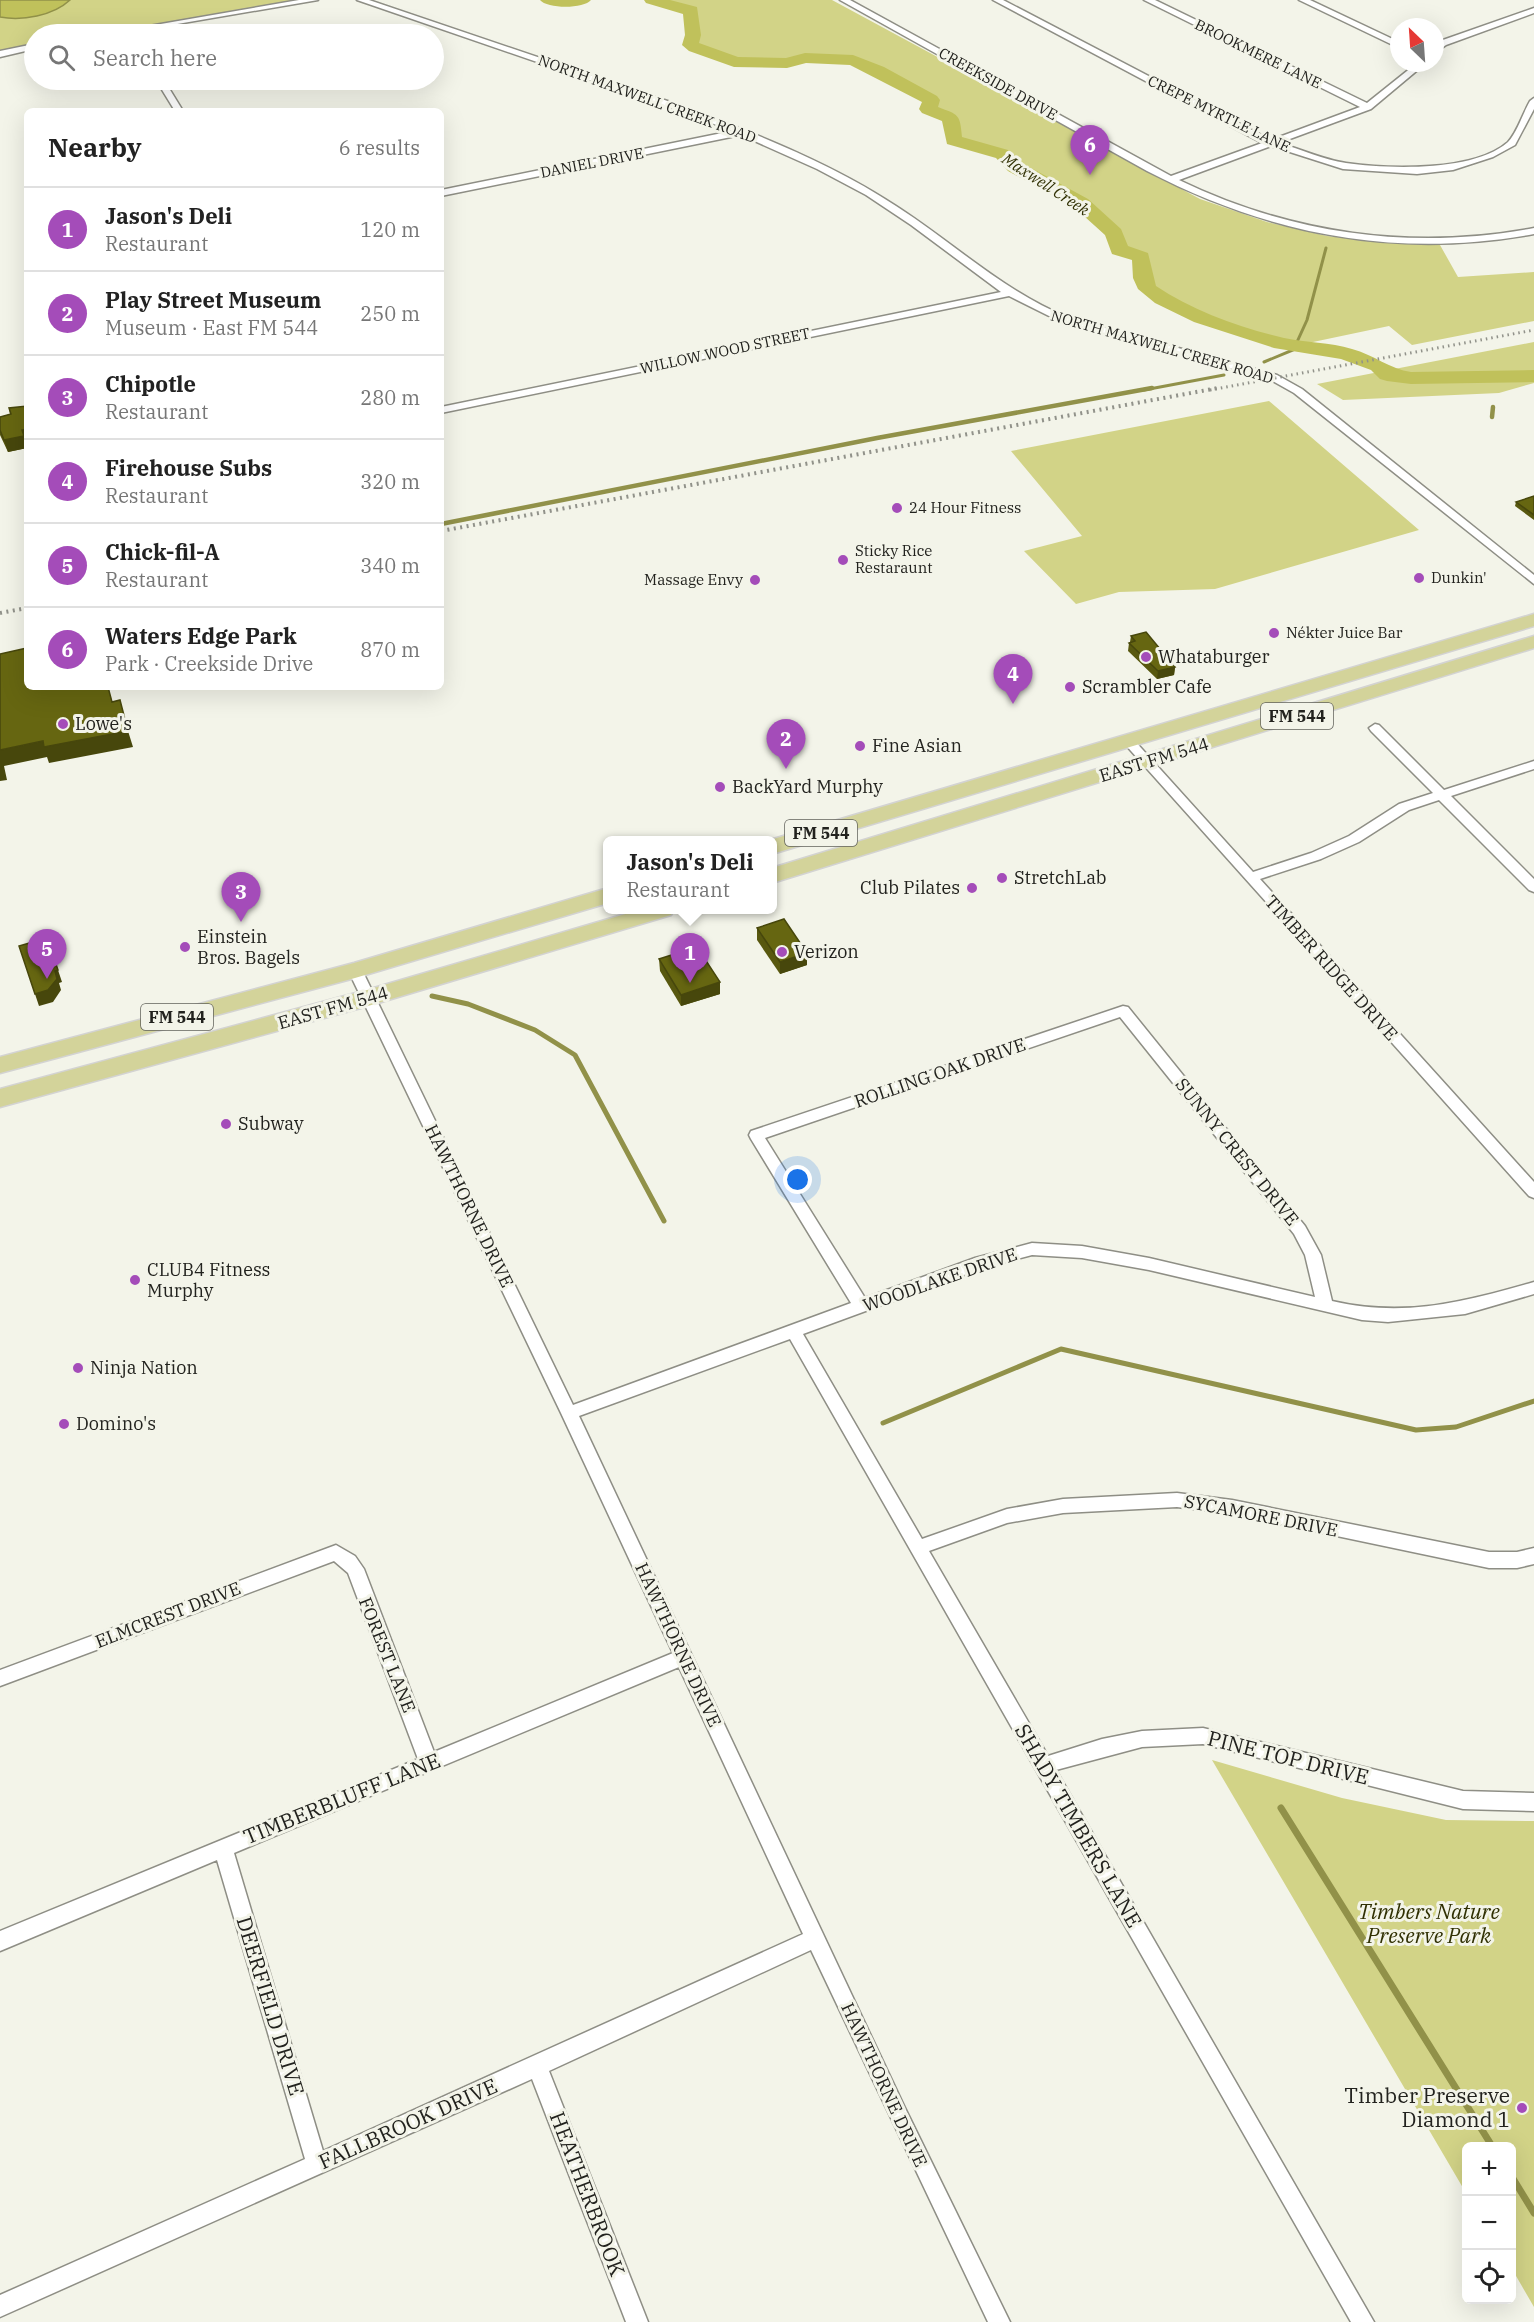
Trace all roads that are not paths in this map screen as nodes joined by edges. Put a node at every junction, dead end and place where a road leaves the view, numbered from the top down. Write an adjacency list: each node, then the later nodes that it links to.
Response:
1 (314, 0): 8 (street)
2 (361, 0): 9 (street, NORTH MAXWELL CREEK ROAD)
3 (844, 0): 22 (street, CREEKSIDE DRIVE)
4 (996, 0): 21 (street, CREPE MYRTLE LANE)
5 (1148, 0): 18 (street, BROOKMERE LANE)
6 (1302, 0): 11 (street)
7 (1534, 10): 12 (street)
8 (178, 24)
9 (432, 24)
10 (444, 28): 20 (street, NORTH MAXWELL CREEK ROAD)
11 (1390, 41)
12 (1444, 43)
13 (24, 49): 14 (street)
14 (0, 54)
15 (1411, 72): 18 (street)
16 (166, 90): 19 (street)
17 (1534, 101): 21 (street, CREPE MYRTLE LANE)
18 (1368, 107): 21 (street)
19 (177, 108)
20 (742, 132): 23 (street, DANIEL DRIVE); 25 (street, NORTH MAXWELL CREEK ROAD)
21 (1268, 142): 22 (street)
22 (1172, 179): 24 (street, CREEKSIDE DRIVE)
23 (444, 192)
24 (1534, 231)
25 (1010, 293): 26 (street, WILLOW WOOD STREET); 27 (street, NORTH MAXWELL CREEK ROAD)
26 (444, 409)
27 (1534, 581)
28 (1534, 620): 31 (main road, EAST FM 544 / FM 544)
29 (1534, 642): 32 (main road, EAST FM 544 / FM 544)
30 (1375, 728): 34 (street)
31 (1129, 742): 32 (street, TIMBER RIDGE DRIVE); 35 (main road, EAST FM 544 / FM 544)
32 (1148, 763): 38 (main road, EAST FM 544 / FM 544); 39 (street, TIMBER RIDGE DRIVE)
33 (1534, 765): 34 (street)
34 (1441, 794): 39 (street); 40 (street)
35 (866, 819): 36 (main road, EAST FM 544 / FM 544); 37 (main road)
36 (777, 846)
37 (777, 859)
38 (777, 874)
39 (1251, 878): 48 (street, TIMBER RIDGE DRIVE)
40 (1534, 887)
41 (603, 896): 43 (main road, EAST FM 544 / FM 544)
42 (646, 914): 44 (main road, EAST FM 544 / FM 544)
43 (355, 970): 44 (street, HAWTHORNE DRIVE); 46 (main road, EAST FM 544 / FM 544)
44 (368, 998): 47 (main road, EAST FM 544 / FM 544); 53 (street, HAWTHORNE DRIVE)
45 (1124, 1011): 50 (street, ROLLING OAK DRIVE); 51 (street, SUNNY CREST DRIVE)
46 (0, 1065)
47 (0, 1098)
48 (1534, 1192)
49 (1534, 1288): 51 (street, WOODLAKE DRIVE)
50 (861, 1306): 51 (street, WOODLAKE DRIVE); 52 (street, WOODLAKE DRIVE)
51 (1325, 1306)
52 (793, 1330): 53 (street, WOODLAKE DRIVE); 54 (street, SHADY TIMBERS LANE)
53 (569, 1413): 57 (street, HAWTHORNE DRIVE)
54 (918, 1548): 56 (street, SYCAMORE DRIVE); 60 (street, SHADY TIMBERS LANE)
55 (336, 1553): 58 (street, ELMCREST DRIVE); 59 (street, FOREST LANE)
56 (1534, 1556)
57 (684, 1657): 59 (street, TIMBERBLUFF LANE); 63 (street, HAWTHORNE DRIVE)
58 (0, 1678)
59 (429, 1764): 62 (street, TIMBERBLUFF LANE)
60 (1043, 1766): 61 (street, PINE TOP DRIVE); 70 (street, SHADY TIMBERS LANE)
61 (1534, 1802)
62 (223, 1848): 64 (street, TIMBERBLUFF LANE); 66 (street, DEERFIELD DRIVE)
63 (815, 1938): 65 (street, FALLBROOK DRIVE); 69 (street, HAWTHORNE DRIVE)
64 (0, 1941)
65 (537, 2066): 66 (street, FALLBROOK DRIVE); 68 (street, HEATHERBROOK)
66 (317, 2164): 67 (street, FALLBROOK DRIVE)
67 (0, 2306)
68 (637, 2322)
69 (999, 2322)
70 (1363, 2322)

